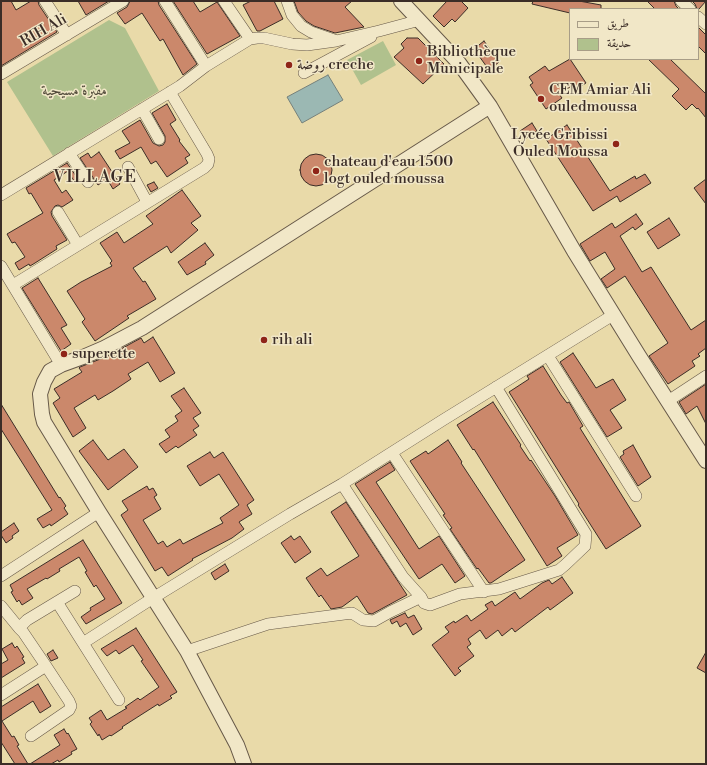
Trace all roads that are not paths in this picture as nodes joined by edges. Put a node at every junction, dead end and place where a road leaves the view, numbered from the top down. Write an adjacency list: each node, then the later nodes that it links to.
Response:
1 (45, 1): 11 (street)
2 (123, 1): 11 (street, RIH Ali)
3 (165, 1): 14 (street)
4 (224, 1): 12 (street)
5 (287, 1): 13 (street)
6 (401, 1): 9 (street)
7 (681, 1): 8 (street)
8 (689, 8)
9 (420, 20): 10 (street); 18 (street)
10 (379, 31): 13 (street); 15 (street)
11 (67, 35): 16 (street, RIH Ali)
12 (250, 39): 13 (street); 14 (street)
13 (336, 41)
14 (206, 66): 17 (street)
15 (304, 73)
16 (1, 74)
17 (170, 92): 19 (street); 25 (street)
18 (490, 106): 30 (street); 32 (street)
19 (142, 109): 20 (street); 21 (street)
20 (159, 138)
21 (69, 153): 23 (street); 24 (street)
22 (128, 167): 25 (street)
23 (88, 182)
24 (1, 195)
25 (147, 202): 27 (street)
26 (58, 212): 27 (street)
27 (78, 245): 29 (street)
28 (2, 271): 29 (street)
29 (13, 285): 32 (street)
30 (613, 315): 31 (street); 35 (street)
31 (548, 356): 34 (street); 39 (street)
32 (61, 365): 40 (street)
33 (706, 376): 35 (street)
34 (496, 388): 36 (street); 43 (street)
35 (668, 401): 37 (street)
36 (392, 453): 38 (street); 43 (street)
37 (706, 461)
38 (342, 484): 44 (street); 45 (street)
39 (636, 496)
40 (99, 512): 41 (street); 45 (street)
41 (1, 576)
42 (75, 591): 46 (street)
43 (484, 592): 44 (street)
44 (421, 597): 50 (street)
45 (153, 598): 49 (street); 50 (street)
46 (57, 602): 48 (street); 49 (street)
47 (1, 606): 48 (street)
48 (19, 628): 51 (street)
49 (83, 643): 53 (street)
50 (187, 651): 55 (street)
51 (46, 666): 52 (street); 54 (street)
52 (1, 695)
53 (119, 700)
54 (32, 736)
55 (244, 764)

